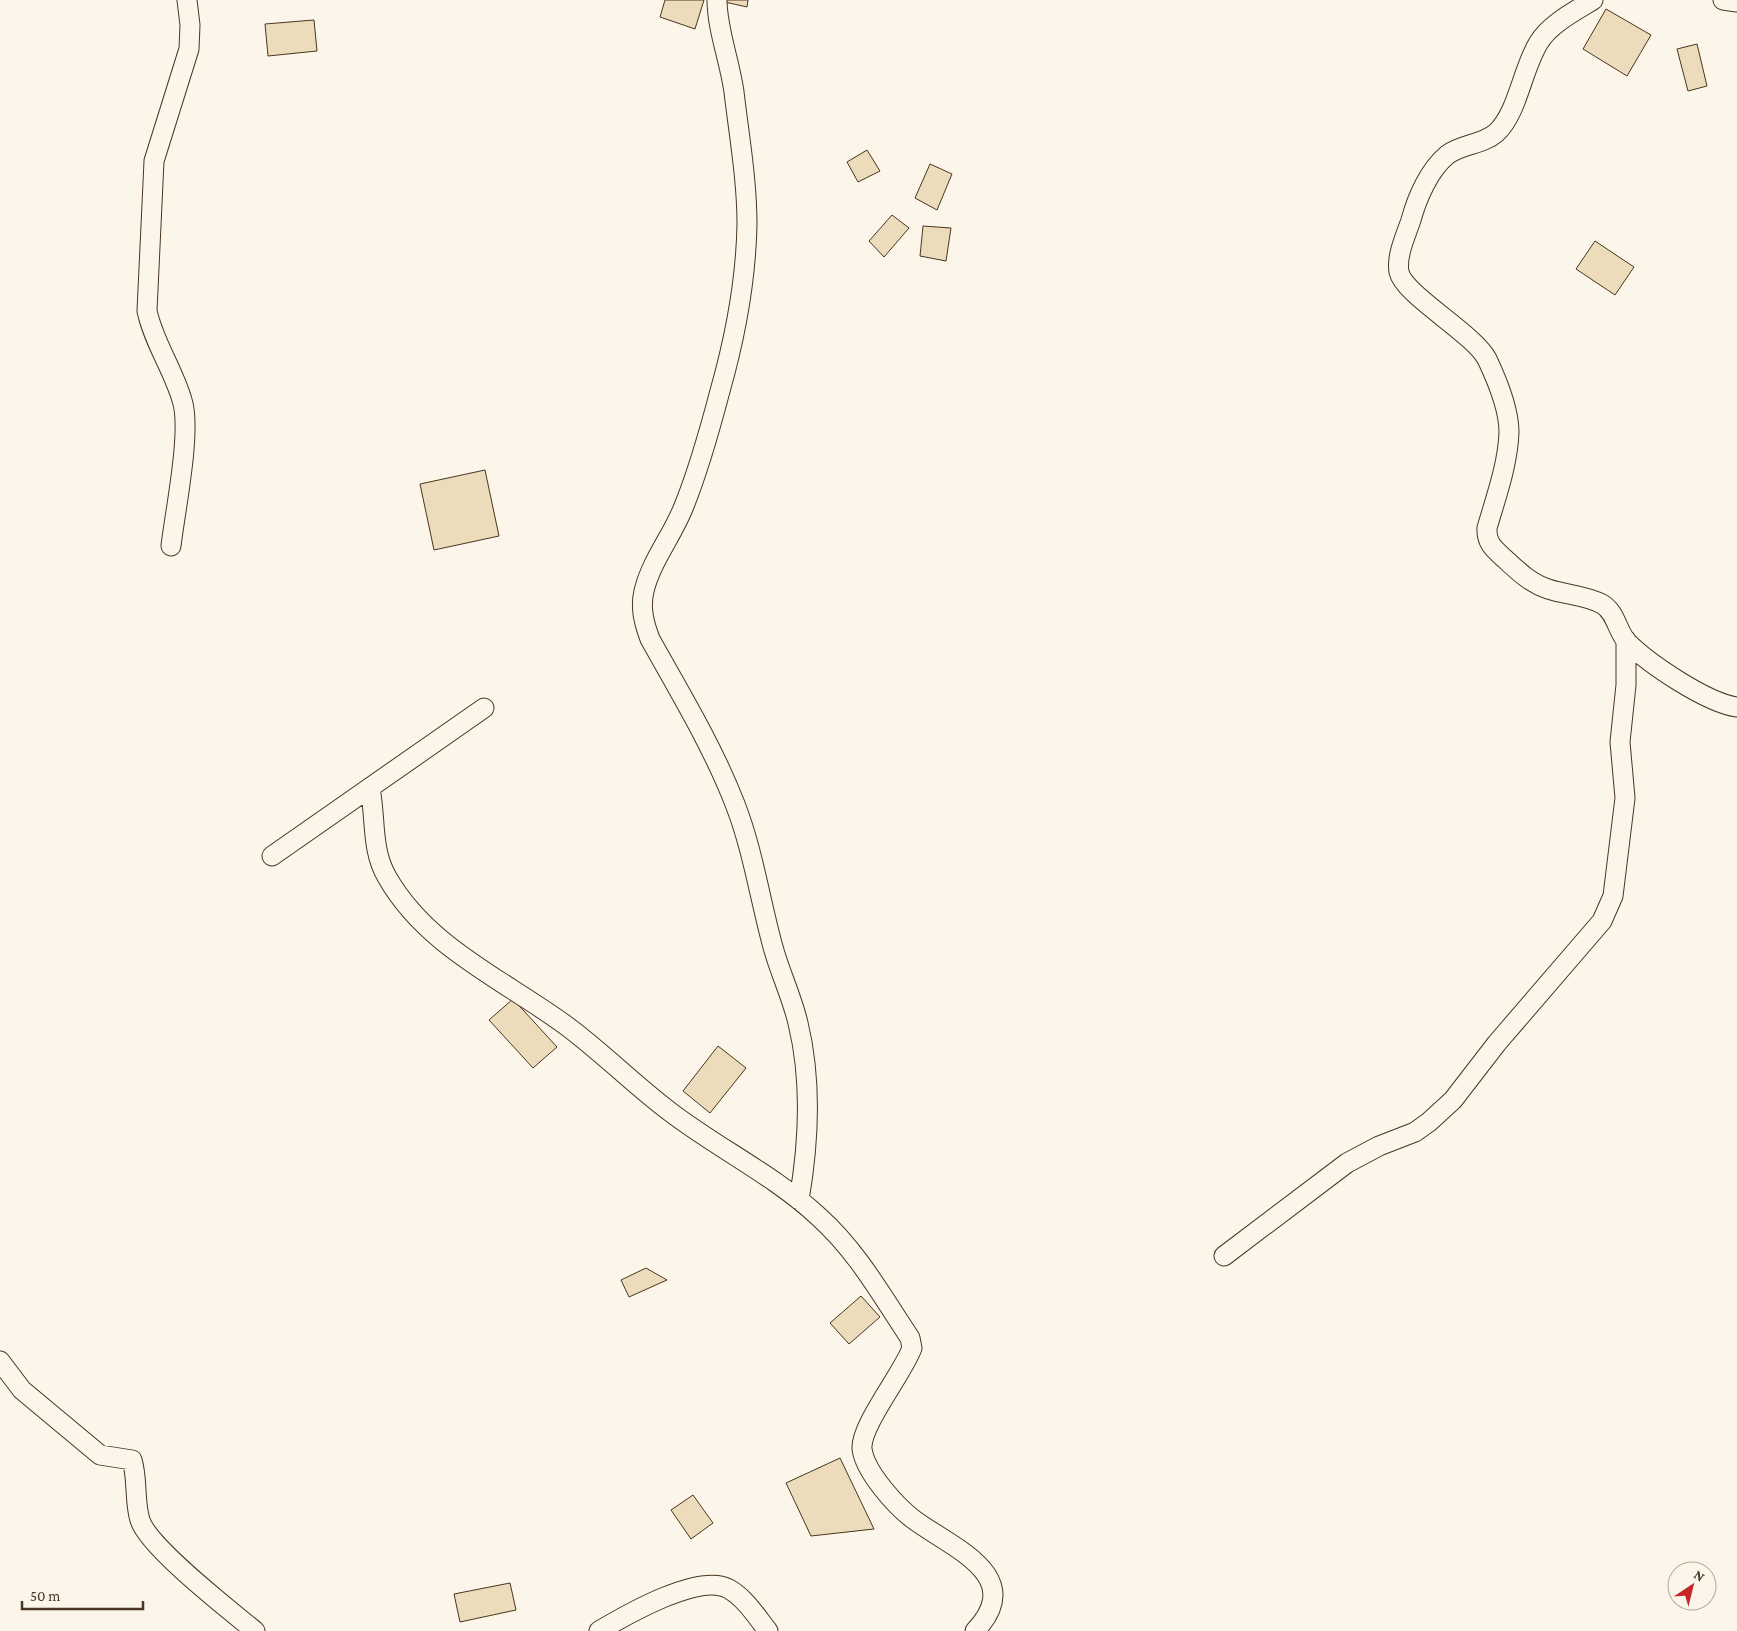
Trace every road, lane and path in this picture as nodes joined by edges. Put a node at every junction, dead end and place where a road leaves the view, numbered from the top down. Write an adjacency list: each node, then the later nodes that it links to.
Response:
1 (187, 0): 6 (street)
2 (717, 0): 12 (street)
3 (1592, 0): 7 (street)
4 (1723, 0): 5 (street)
5 (1737, 2)
6 (170, 546)
7 (1626, 640): 9 (street); 13 (street)
8 (484, 708): 10 (street)
9 (1737, 708)
10 (370, 788): 11 (street); 12 (street)
11 (272, 856)
12 (799, 1200): 18 (street)
13 (1224, 1256)
14 (0, 1361): 15 (street)
15 (256, 1631)
16 (599, 1631): 17 (street)
17 (768, 1631)
18 (976, 1631)

